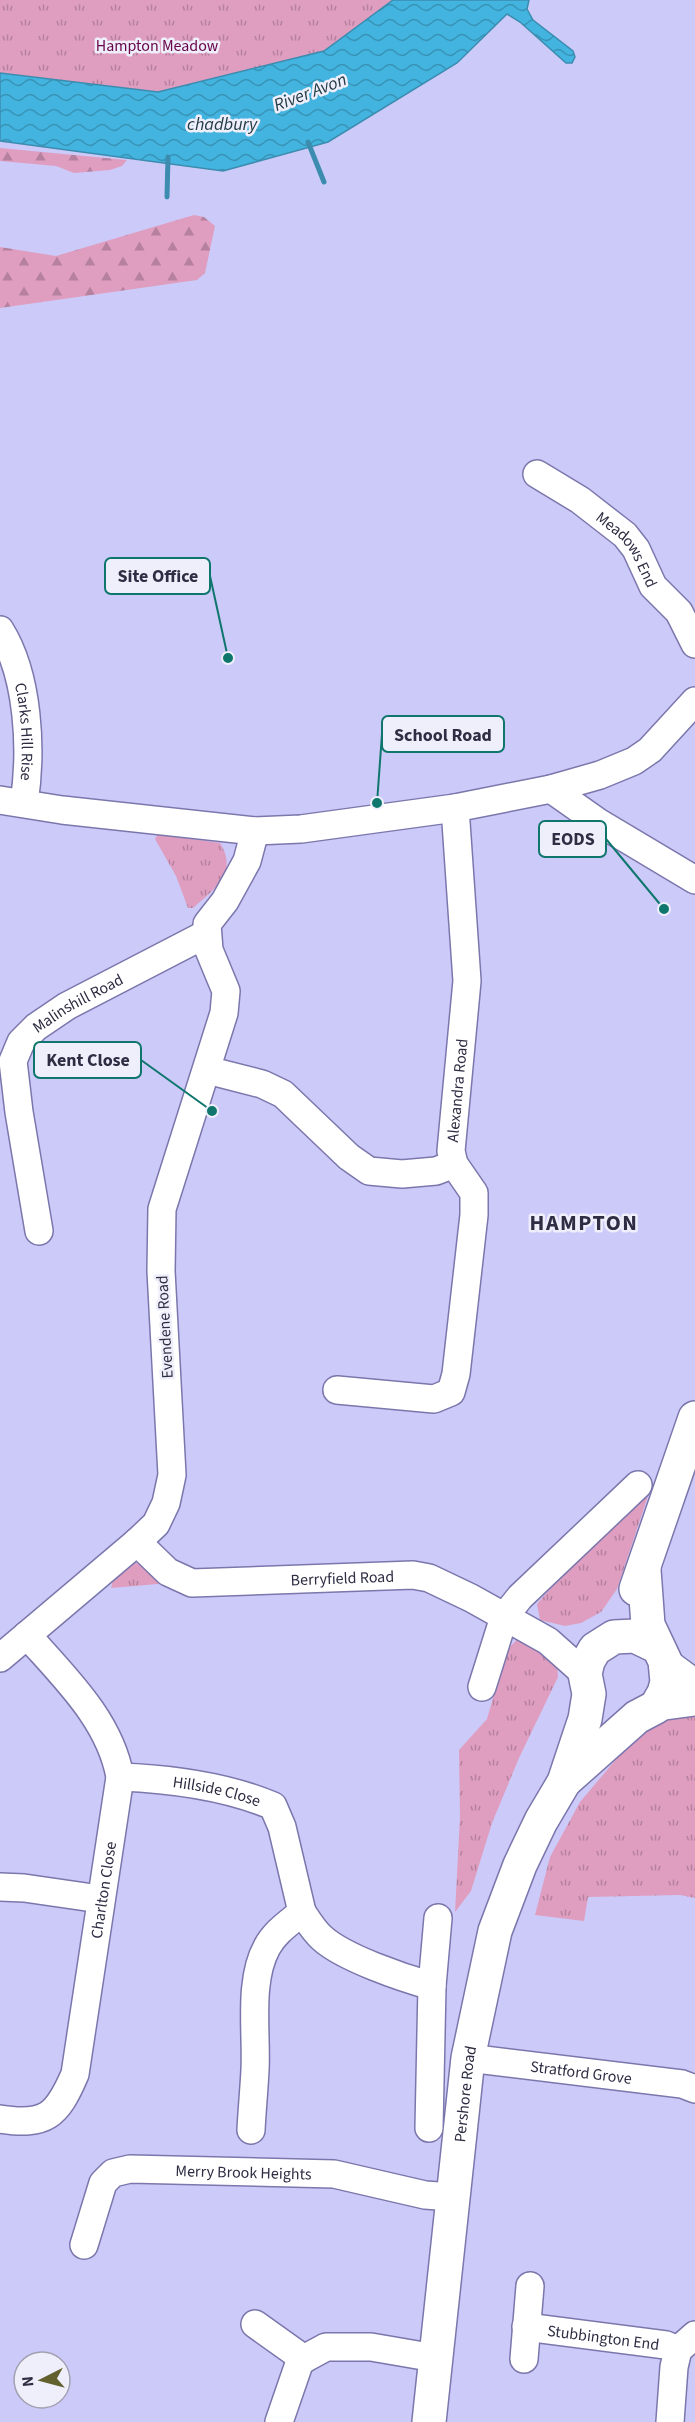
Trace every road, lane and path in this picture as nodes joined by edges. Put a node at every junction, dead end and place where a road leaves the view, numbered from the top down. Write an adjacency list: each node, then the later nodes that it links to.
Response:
1 (537, 474): 3 (street, Meadows End)
2 (0, 630): 6 (street, Clarks Hill Rise)
3 (695, 644)
4 (695, 701): 5 (street)
5 (551, 789): 7 (street); 9 (street)
6 (12, 801): 8 (street)
7 (455, 808): 8 (street); 12 (street, Alexandra Road)
8 (255, 831): 10 (street)
9 (695, 880)
10 (206, 934): 11 (street, Evendene Road); 13 (street, Malinshill Road)
11 (207, 1070): 12 (street); 17 (street, Evendene Road)
12 (454, 1164): 14 (street, Alexandra Road)
13 (39, 1231)
14 (338, 1390)
15 (695, 1418): 18 (main road, Pershore Road)
16 (638, 1485): 19 (street)
17 (137, 1542): 19 (street, Berryfield Road); 20 (street, Evendene Road)
18 (644, 1570): 21 (main road, Pershore Road); 23 (main road, Pershore Road)
19 (504, 1617): 22 (street, Berryfield Road); 27 (street)
20 (27, 1635): 24 (street, Evendene Road); 30 (street, Charlton Close)
21 (610, 1638): 22 (street, Berryfield Road); 23 (main road); 26 (main road, Pershore Road)
22 (548, 1641): 26 (street, Berryfield Road)
23 (661, 1654): 25 (street); 29 (main road, Pershore Road)
24 (0, 1658)
25 (695, 1683)
26 (587, 1684): 29 (main road); 31 (main road, Pershore Road)
27 (482, 1687)
28 (695, 1702): 29 (street)
29 (646, 1712): 31 (main road, Pershore Road)
30 (120, 1776): 33 (street, Charlton Close); 34 (street, Hillside Close)
31 (564, 1782): 37 (main road, Pershore Road)
32 (0, 1887): 33 (street)
33 (100, 1899): 39 (street, Charlton Close)
34 (302, 1912): 36 (street, Hillside Close); 41 (street)
35 (438, 1918): 36 (street)
36 (432, 1986): 40 (street)
37 (468, 2058): 38 (street, Stratford Grove); 42 (main road, Pershore Road)
38 (695, 2089)
39 (0, 2119)
40 (429, 2128)
41 (251, 2130)
42 (452, 2197): 43 (street, Merry Brook Heights); 48 (main road, Pershore Road)
43 (84, 2245)
44 (530, 2286): 46 (street, Stubbington End)
45 (255, 2324): 49 (street)
46 (526, 2327): 47 (street, Stubbington End); 50 (street, Stubbington End)
47 (686, 2342): 53 (street)
48 (435, 2358): 49 (street); 52 (main road, Pershore Road)
49 (304, 2359): 51 (street)
50 (524, 2359)
51 (279, 2422)
52 (429, 2422)
53 (670, 2422)

